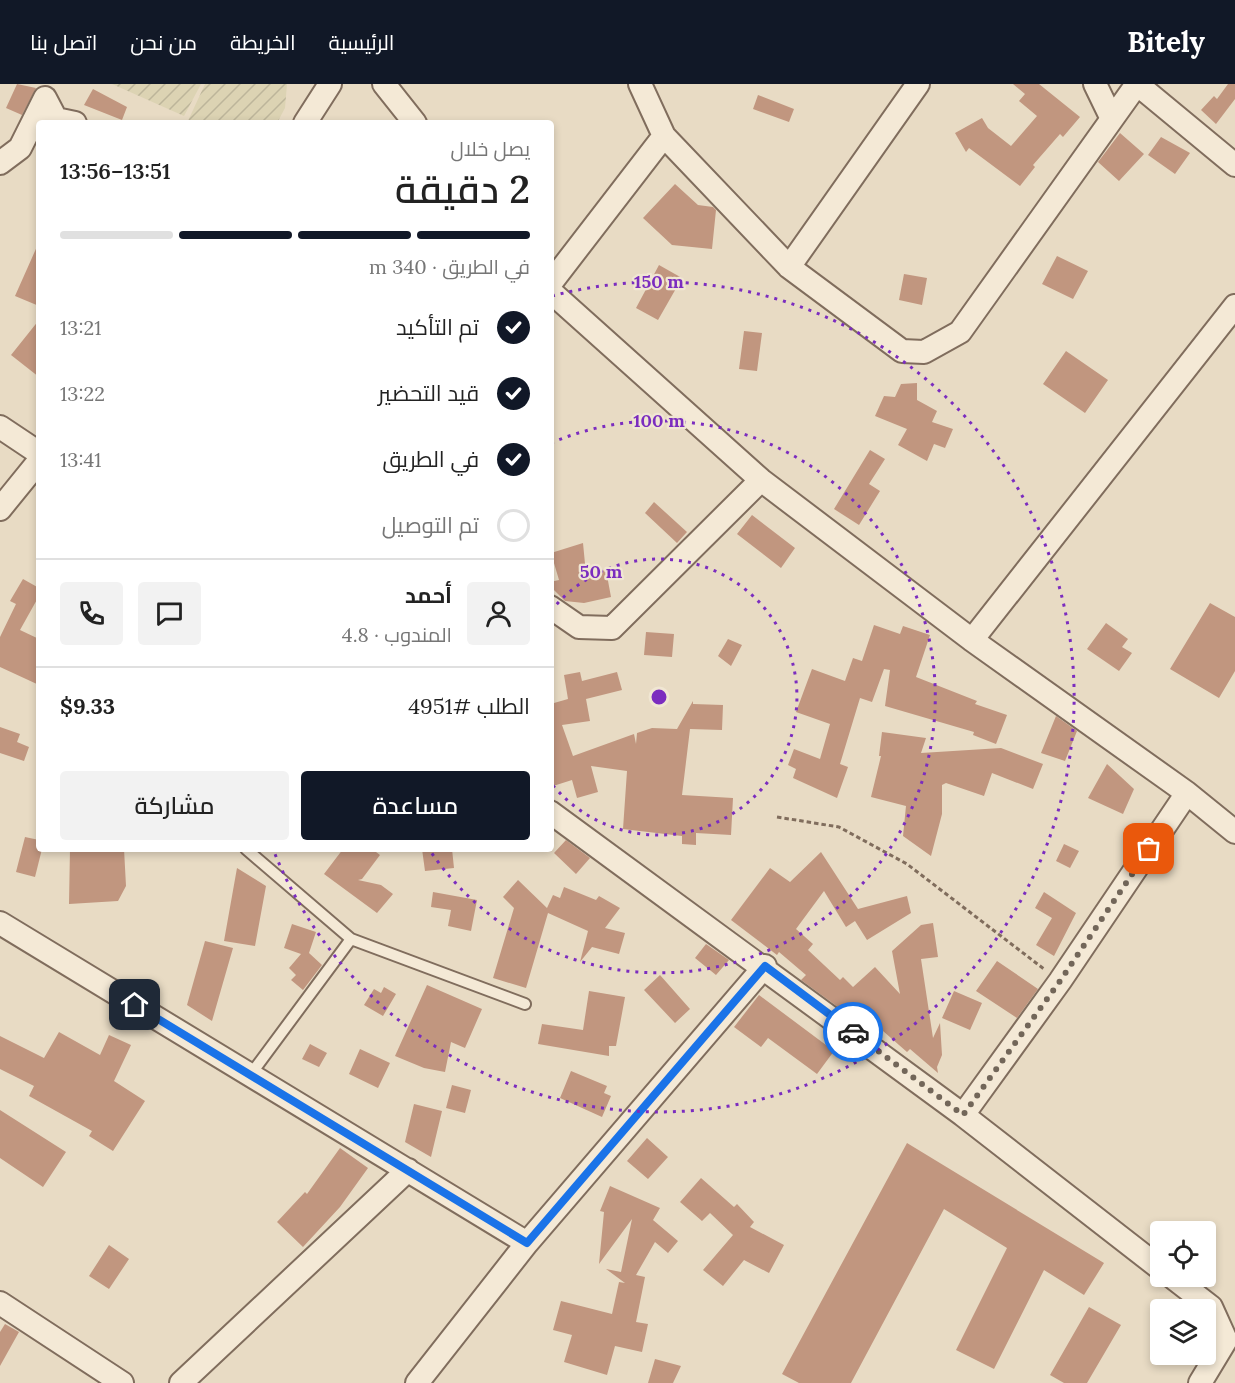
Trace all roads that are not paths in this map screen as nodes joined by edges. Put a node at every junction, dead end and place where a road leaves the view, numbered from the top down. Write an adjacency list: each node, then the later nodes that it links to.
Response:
1 (330, 84): 9 (street)
2 (384, 84): 10 (street)
3 (640, 84): 11 (street)
4 (918, 84): 14 (street)
5 (1095, 84): 7 (street)
6 (1137, 84): 7 (street); 13 (street)
7 (1111, 117): 14 (street)
8 (62, 120): 12 (street)
9 (307, 120)
10 (413, 120)
11 (664, 136): 14 (street); 15 (street)
12 (0, 163)
13 (1235, 165)
14 (789, 267)
15 (554, 279)
16 (554, 295): 21 (street)
17 (1235, 306): 24 (street)
18 (0, 427): 19 (street)
19 (36, 451)
20 (36, 465): 22 (street)
21 (761, 480): 23 (street); 24 (street)
22 (0, 509)
23 (554, 610)
24 (972, 640): 25 (street)
25 (1187, 793): 27 (street); 34 (street)
26 (554, 815): 31 (street)
27 (1235, 832)
28 (250, 852): 30 (lane)
29 (0, 923): 33 (street)
30 (351, 939): 32 (lane); 33 (lane)
31 (765, 966): 34 (street); 36 (street)
32 (525, 1004)
33 (251, 1074): 35 (street)
34 (963, 1115): 37 (street)
35 (408, 1170): 36 (street); 41 (street)
36 (527, 1243): 42 (street)
37 (1150, 1260)
38 (1185, 1287): 43 (street)
39 (0, 1303): 40 (street)
40 (122, 1383)
41 (181, 1383)
42 (417, 1383)
43 (1200, 1383)

